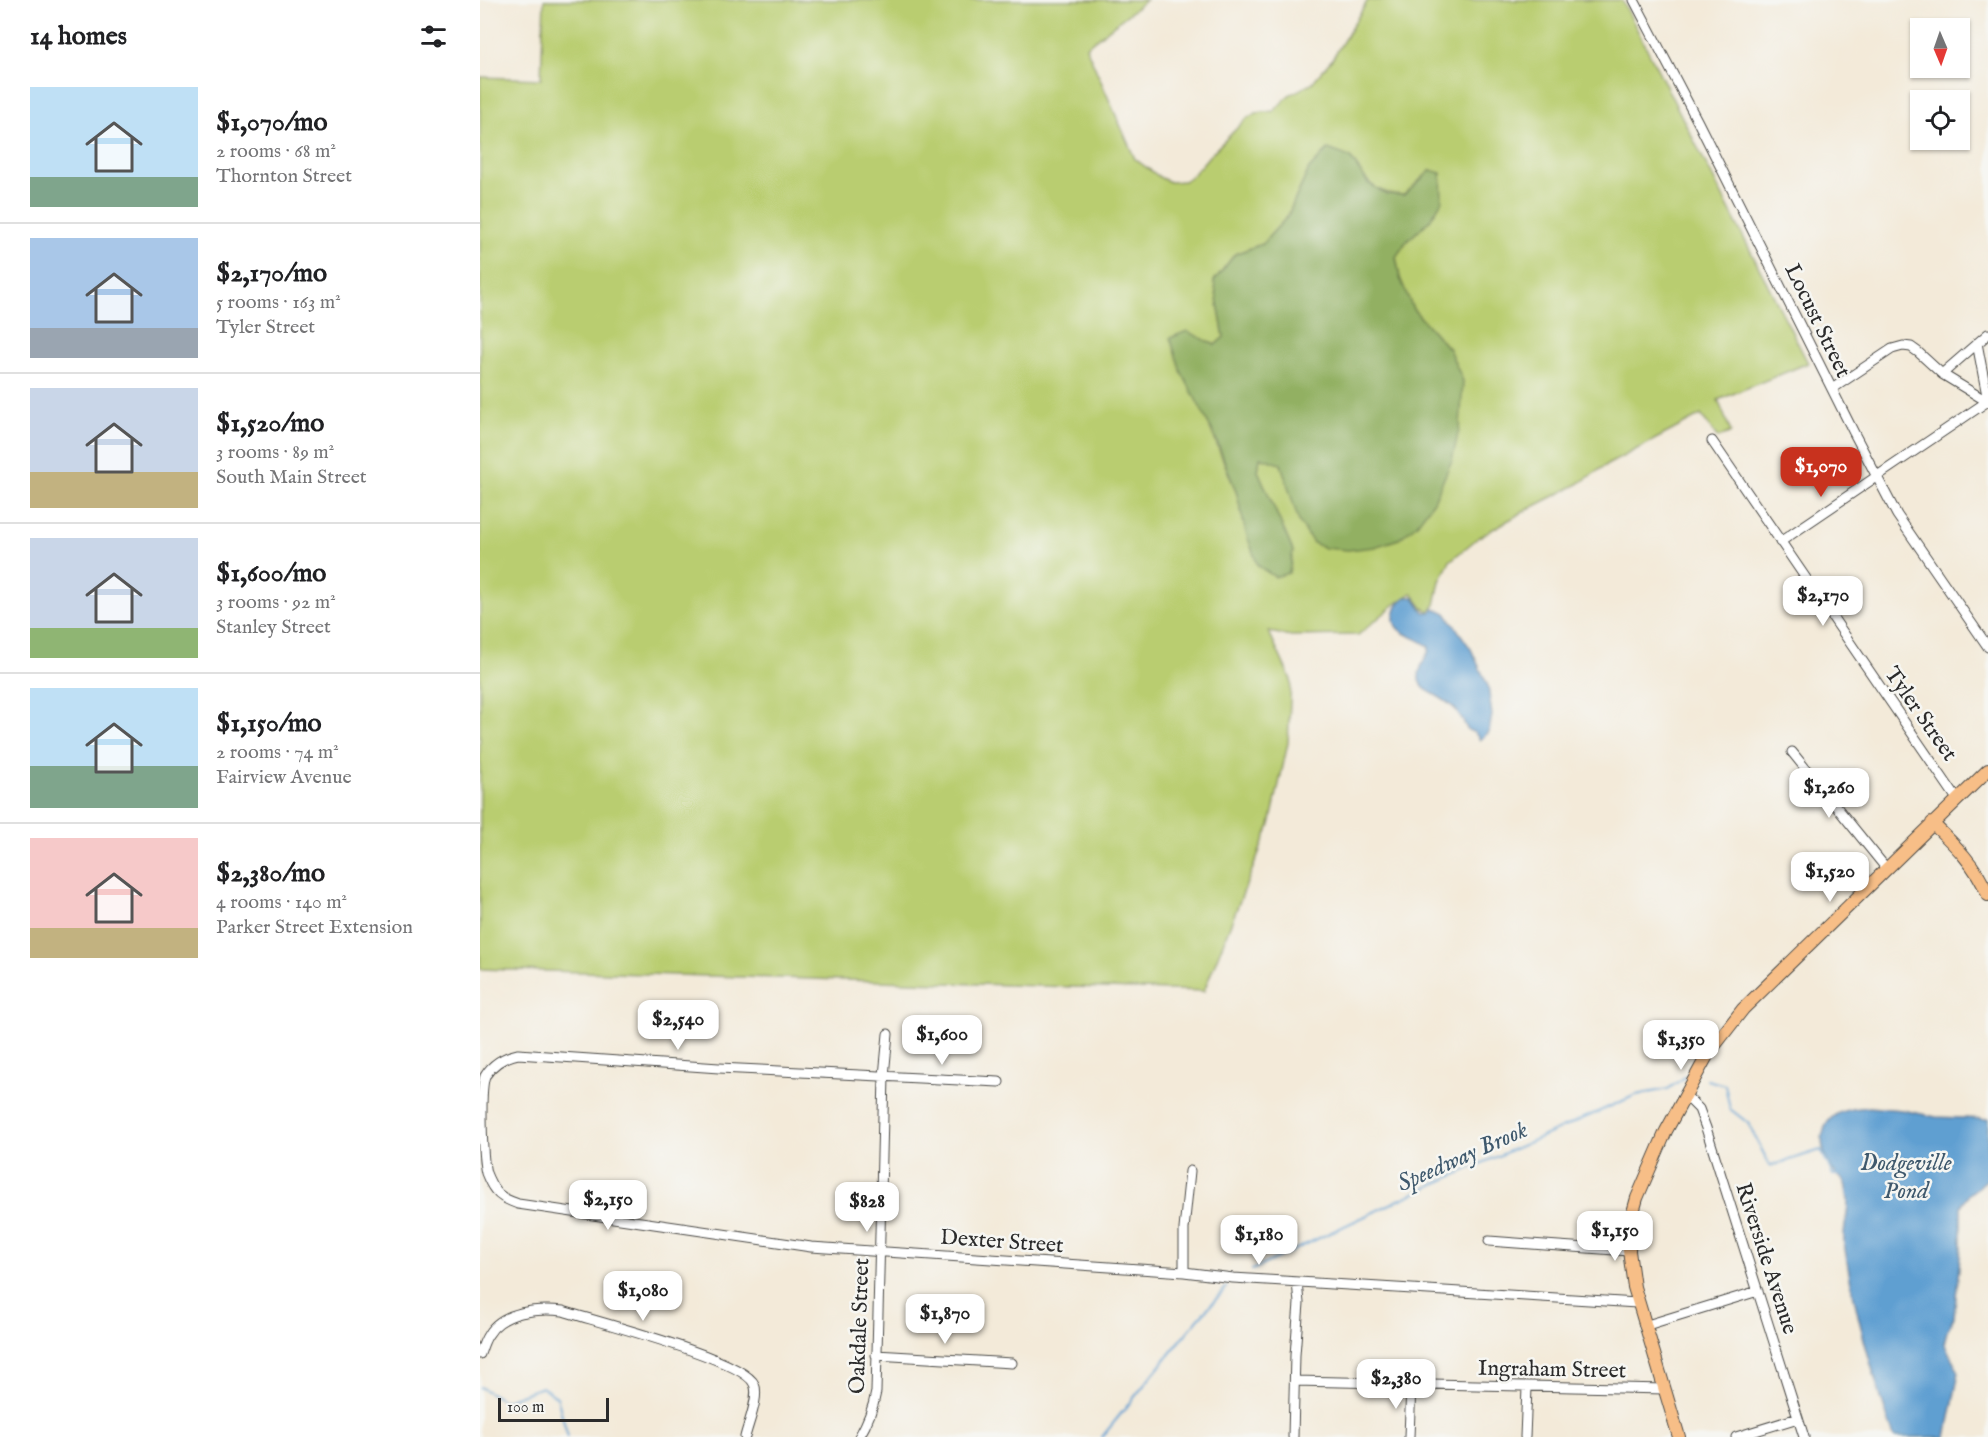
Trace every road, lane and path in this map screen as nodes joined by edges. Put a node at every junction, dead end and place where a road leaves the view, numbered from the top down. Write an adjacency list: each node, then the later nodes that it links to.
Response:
1 (1634, 0): 5 (street, Locust Street)
2 (1988, 334): 3 (street)
3 (1977, 343): 4 (street); 6 (street)
4 (1942, 374): 5 (street); 6 (street)
5 (1832, 389): 8 (street, Locust Street)
6 (1988, 401): 8 (street)
7 (1712, 441): 9 (street, Tyler Street)
8 (1877, 476): 9 (street); 10 (street, Locust Street)
9 (1780, 542): 13 (street, Tyler Street)
10 (1988, 647)
11 (1791, 752): 15 (street)
12 (1988, 771): 13 (main road)
13 (1958, 799): 14 (main road)
14 (1932, 823): 15 (main road); 16 (main road)
15 (1886, 868): 20 (main road)
16 (1988, 895)
17 (888, 1034): 18 (street, Oakdale Street)
18 (884, 1076): 19 (street); 23 (street, Oakdale Street); 23 (street, Dexter Street)
19 (999, 1082)
20 (1685, 1095): 24 (main road); 27 (street, Riverside Avenue)
21 (1190, 1171): 25 (street)
22 (1489, 1240): 24 (street)
23 (880, 1251): 25 (street, Dexter Street); 31 (street, Oakdale Street)
24 (1629, 1251): 28 (main road)
25 (1184, 1272): 26 (street, Dexter Street)
26 (1297, 1282): 28 (street, Dexter Street); 33 (street)
27 (1758, 1291): 29 (street); 37 (street, Riverside Avenue)
28 (1637, 1303): 29 (main road)
29 (1644, 1326): 36 (main road)
30 (480, 1354): 38 (street)
31 (876, 1354): 32 (street); 39 (street, Oakdale Street)
32 (1012, 1363)
33 (1295, 1381): 34 (street, Ingraham Street); 40 (street)
34 (1411, 1384): 35 (street, Ingraham Street); 41 (street)
35 (1527, 1388): 36 (street, Ingraham Street); 42 (street)
36 (1665, 1389): 43 (main road)
37 (1798, 1418): 44 (street); 45 (street, Riverside Avenue)
38 (745, 1437)
39 (859, 1437)
40 (1293, 1437)
41 (1409, 1437)
42 (1525, 1437)
43 (1679, 1437)
44 (1736, 1437)
45 (1804, 1437)

